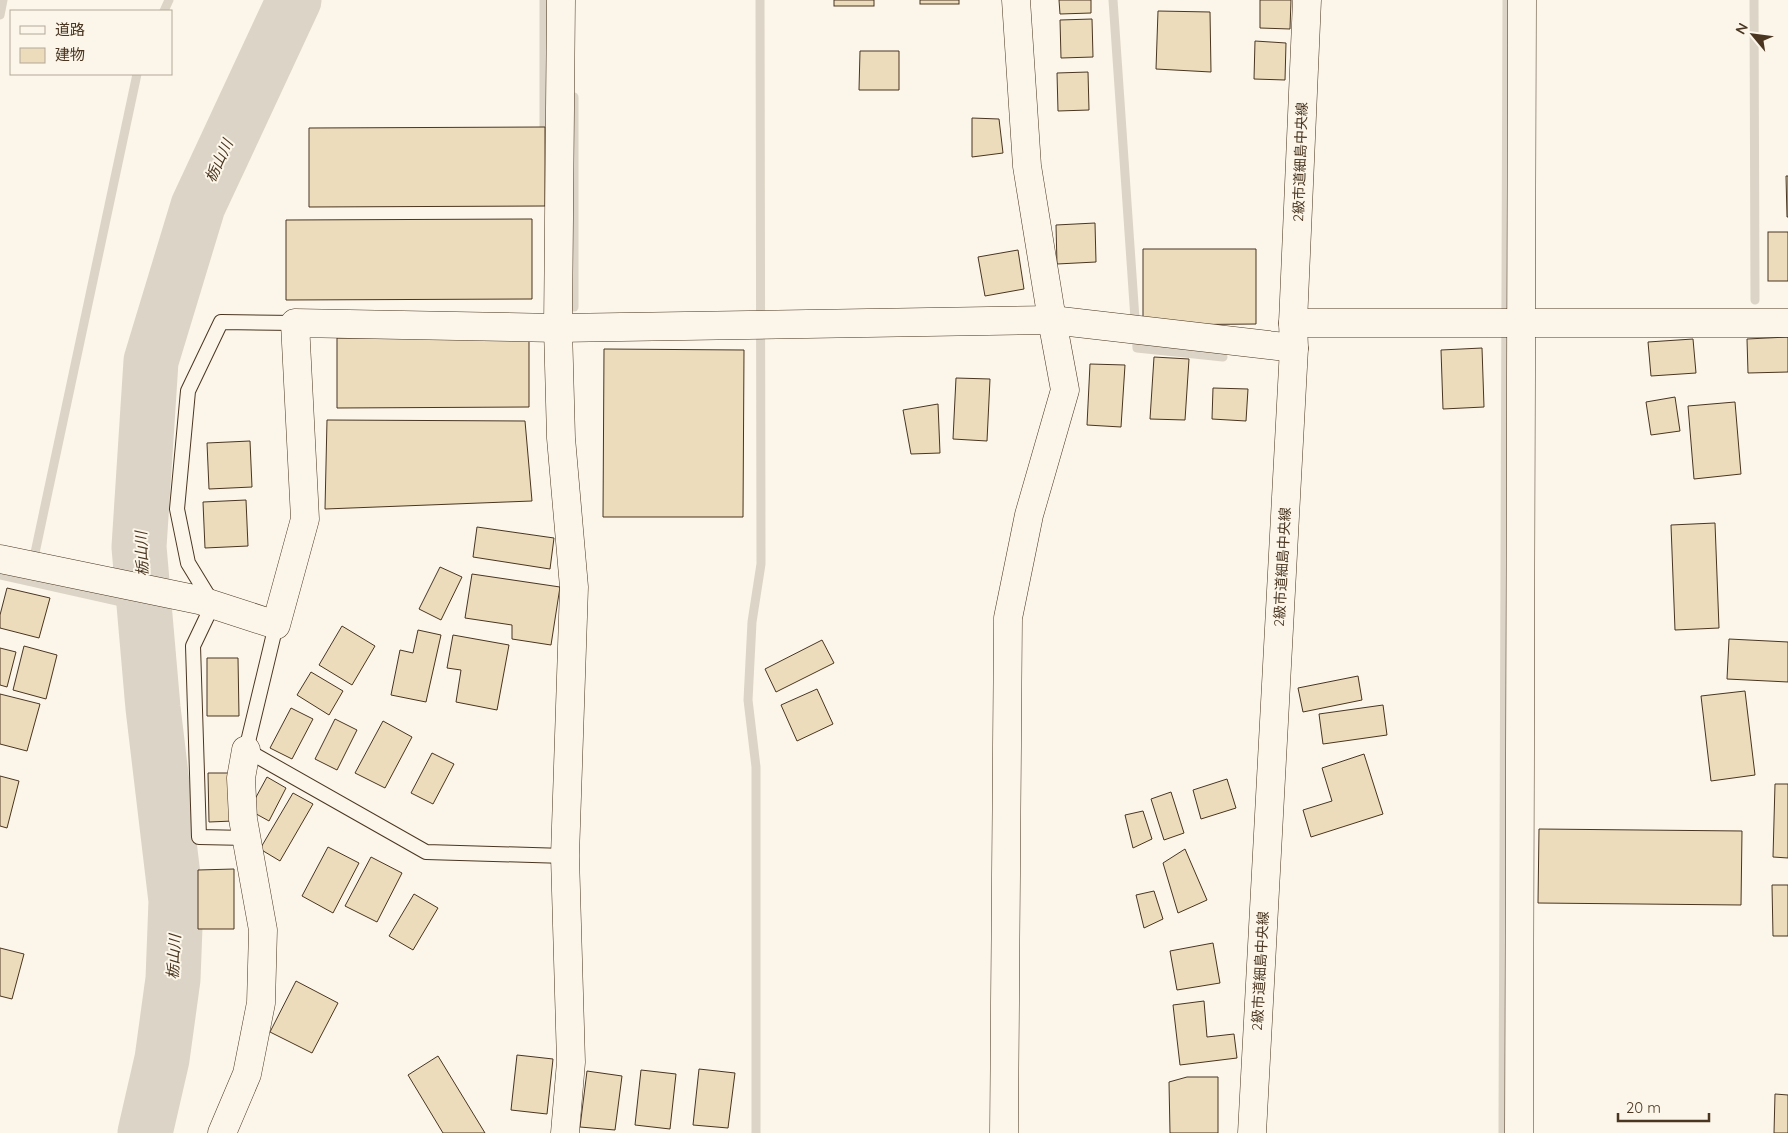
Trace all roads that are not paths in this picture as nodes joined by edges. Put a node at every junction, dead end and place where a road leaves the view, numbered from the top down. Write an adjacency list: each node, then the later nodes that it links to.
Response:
1 (561, 0): 9 (street)
2 (1016, 0): 5 (street)
3 (1307, 0): 10 (street, 2級市道細島中央線)
4 (1522, 0): 7 (street)
5 (1052, 320): 9 (street); 10 (street); 19 (street)
6 (296, 323): 9 (street); 12 (lane); 13 (street)
7 (1522, 323): 8 (street); 10 (street); 21 (street)
8 (1788, 323)
9 (558, 328): 16 (street)
10 (1294, 336): 20 (street, 2級市道細島中央線)
11 (0, 559): 12 (street)
12 (206, 602): 13 (street); 15 (lane)
13 (276, 625): 14 (lane)
14 (246, 750): 15 (street); 16 (lane)
15 (247, 838): 17 (street)
16 (565, 856): 18 (street)
17 (222, 1133)
18 (565, 1133)
19 (1004, 1133)
20 (1252, 1133)
21 (1519, 1133)

